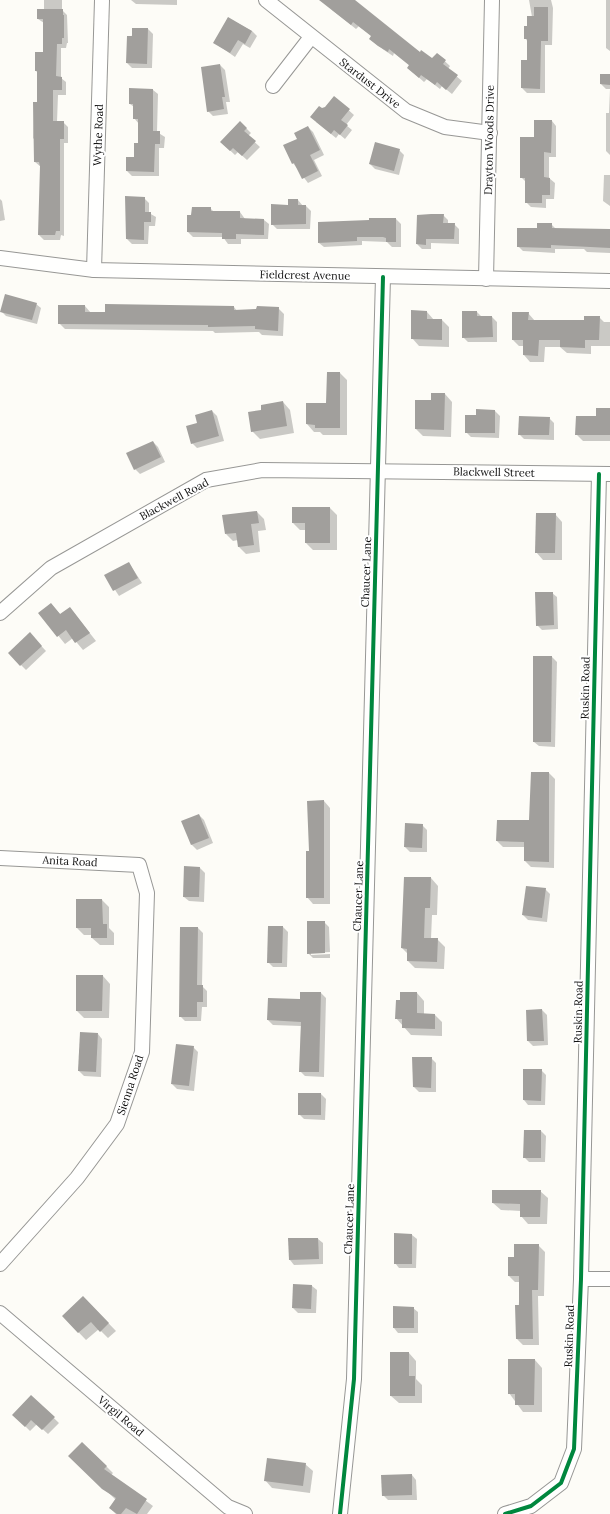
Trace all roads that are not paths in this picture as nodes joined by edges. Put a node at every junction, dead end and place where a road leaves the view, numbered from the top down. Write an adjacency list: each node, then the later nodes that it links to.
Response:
1 (102, 0): 8 (street, Wythe Road)
2 (266, 0): 4 (street, Stardust Drive)
3 (492, 0): 6 (street, Drayton Woods Drive)
4 (312, 37): 5 (street); 6 (street, Stardust Drive)
5 (273, 86)
6 (490, 133): 10 (street, Drayton Woods Drive)
7 (0, 258): 8 (street, Fieldcrest Avenue)
8 (94, 270): 9 (street, Fieldcrest Avenue)
9 (383, 277): 10 (street, Fieldcrest Avenue); 12 (street, Chaucer Lane)
10 (486, 279): 11 (street, Fieldcrest Avenue)
11 (610, 281)
12 (378, 470): 13 (street, Blackwell Street); 14 (street, Blackwell Road); 22 (street, Chaucer Lane)
13 (604, 474): 18 (street, Ruskin Road)
14 (0, 613)
15 (0, 858): 16 (street, Anita Road)
16 (139, 865): 17 (street, Sienna Road)
17 (0, 1264)
18 (581, 1279): 19 (street); 23 (street, Ruskin Road)
19 (610, 1279)
20 (0, 1313): 21 (street, Virgil Road)
21 (245, 1514)
22 (340, 1514)
23 (505, 1514)

